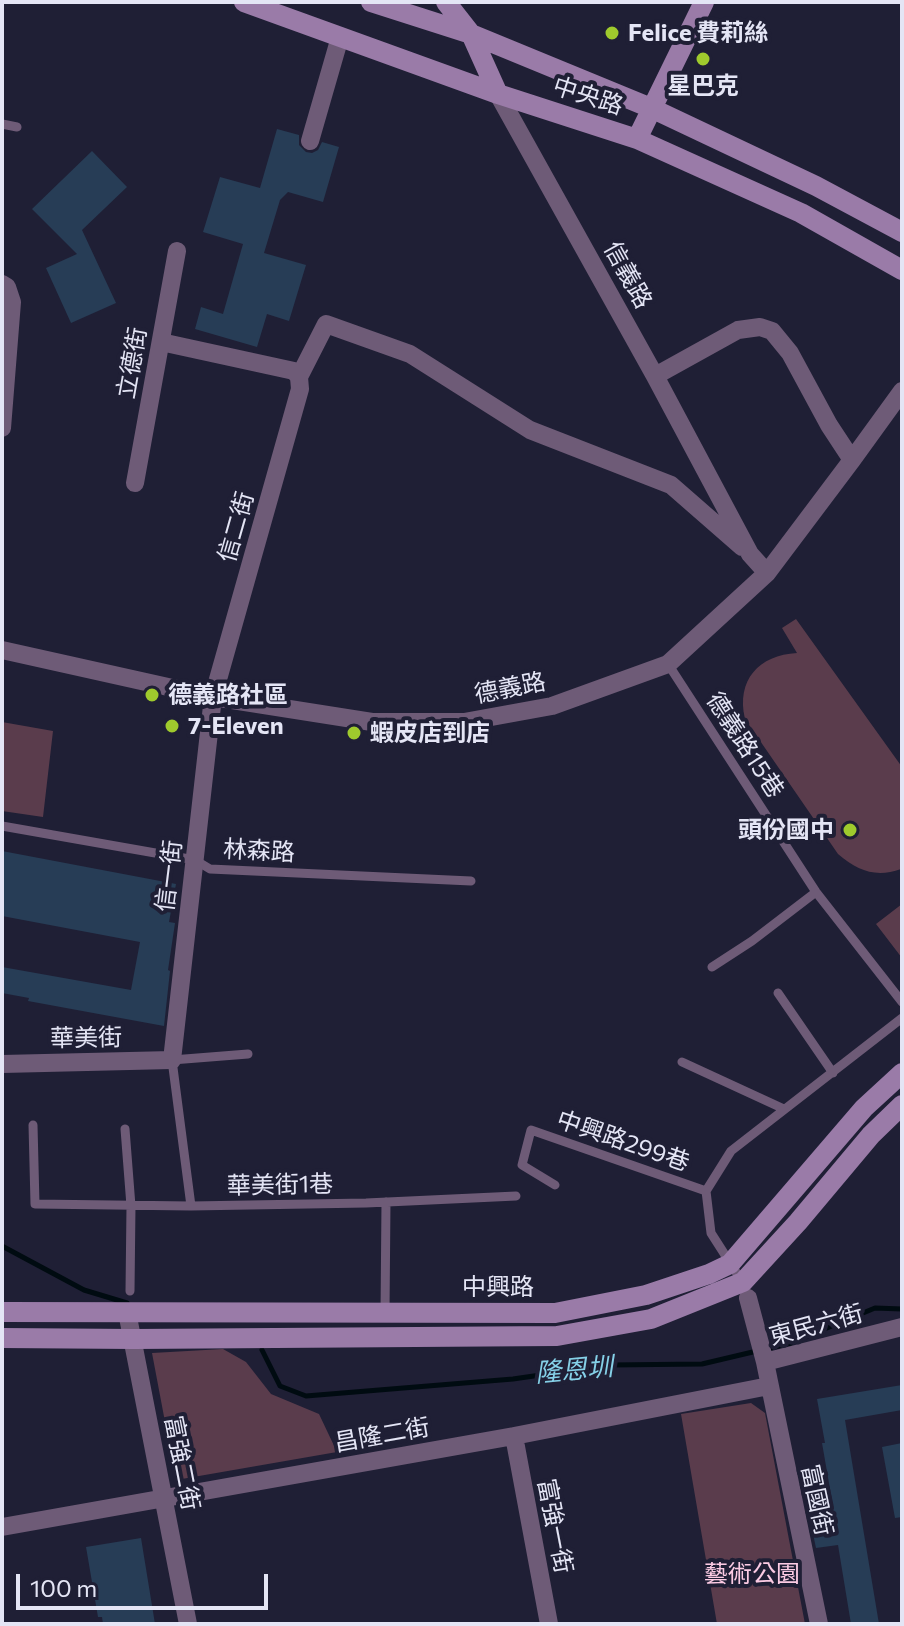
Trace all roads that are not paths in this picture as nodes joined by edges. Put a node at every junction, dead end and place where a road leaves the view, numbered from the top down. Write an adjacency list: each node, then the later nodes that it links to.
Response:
1 (244, 2): 6 (street, 中央路)
2 (371, 2): 5 (street, 中央路)
3 (446, 2): 5 (street, 信義路)
4 (704, 2): 8 (street)
5 (471, 34): 7 (street, 信義路); 8 (street, 中央路)
6 (340, 37): 7 (street, 中央路); 12 (street)
7 (498, 94): 11 (street, 中央路); 19 (street, 信義路)
8 (651, 108): 11 (street); 13 (street, 中央路)
9 (2, 124): 10 (lane)
10 (17, 127)
11 (637, 139): 15 (street, 中央路)
12 (310, 141)
13 (902, 232)
14 (177, 251): 17 (street, 立德街)
15 (902, 270)
16 (4, 286): 21 (street)
17 (161, 342): 18 (street); 23 (street, 立德街)
18 (296, 374): 24 (street, 信二街); 28 (street, 信二街)
19 (655, 376): 22 (street); 24 (street, 信義路)
20 (902, 391): 22 (street, 德義路)
21 (2, 428)
22 (852, 460): 25 (street, 德義路)
23 (135, 483)
24 (750, 554): 25 (street, 信義路)
25 (767, 573): 27 (street, 德義路)
26 (2, 650): 28 (street, 德義路)
27 (668, 664): 28 (street, 德義路); 32 (lane, 德義路15巷)
28 (213, 697): 30 (street, 信一街)
29 (2, 826): 30 (lane, 林森路)
30 (195, 860): 31 (lane, 林森路); 38 (street, 信一街)
31 (471, 881)
32 (816, 892): 33 (lane); 35 (lane, 德義路15巷)
33 (712, 967)
34 (778, 993): 41 (lane)
35 (902, 1002)
36 (902, 1018): 41 (lane)
37 (248, 1054): 38 (lane)
38 (172, 1060): 40 (street, 華美街); 52 (lane)
39 (682, 1062): 44 (lane)
40 (2, 1064)
41 (833, 1073): 44 (lane)
42 (902, 1073): 53 (street, 中興路)
43 (902, 1105): 54 (street, 中興路)
44 (784, 1109): 48 (lane)
45 (33, 1125): 51 (lane, 華美街1巷)
46 (125, 1129): 51 (lane)
47 (555, 1185): 48 (lane, 中興路299巷)
48 (706, 1191): 53 (lane, 中興路299巷)
49 (516, 1196): 50 (lane, 華美街1巷)
50 (386, 1202): 52 (lane, 華美街1巷); 57 (lane)
51 (131, 1206): 52 (lane, 華美街1巷); 55 (lane)
52 (191, 1206)
53 (730, 1264): 54 (lane, 中興路299巷); 57 (street, 中興路)
54 (745, 1290): 60 (street, 中興路); 61 (street)
55 (129, 1302): 56 (street, 中興路); 57 (street, 中興路); 60 (street, 富強二街)
56 (2, 1312)
57 (385, 1312)
58 (902, 1327): 61 (street, 東民六街)
59 (2, 1338): 60 (street, 中興路)
60 (134, 1339): 64 (street, 富強二街)
61 (764, 1359): 62 (street, 東民六街)
62 (769, 1386): 63 (street, 昌隆二街); 68 (street, 富國街)
63 (514, 1436): 64 (street, 昌隆二街); 67 (street, 富強一街)
64 (164, 1499): 65 (street, 昌隆二街); 66 (street, 富強二街)
65 (2, 1527)
66 (188, 1624)
67 (549, 1624)
68 (819, 1624)

